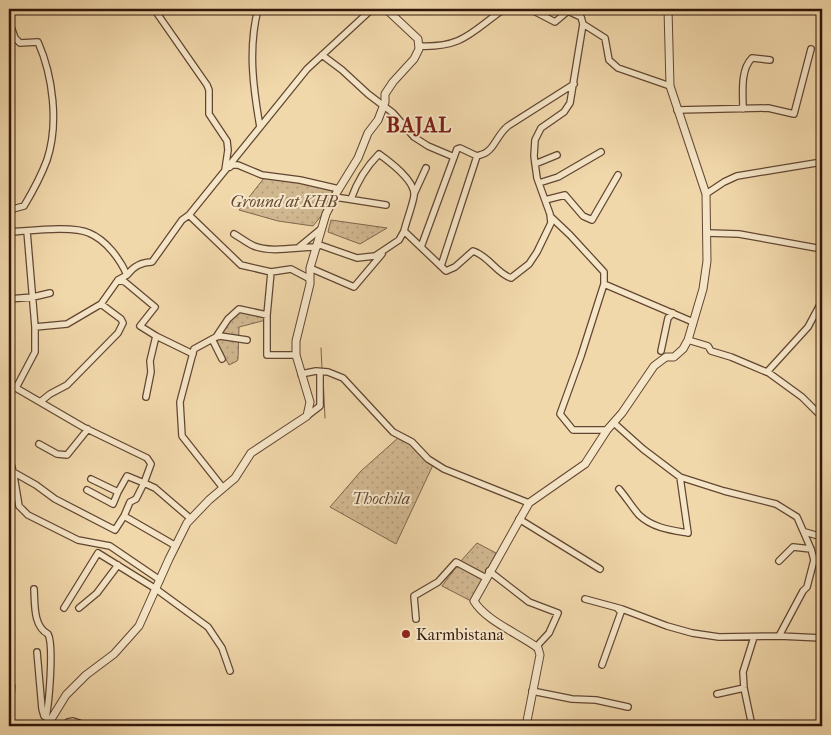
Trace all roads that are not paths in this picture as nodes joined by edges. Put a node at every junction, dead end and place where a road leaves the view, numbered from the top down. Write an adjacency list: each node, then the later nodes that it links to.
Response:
1 (154, 9): 21 (street)
2 (258, 9): 20 (street)
3 (372, 9): 13 (street)
4 (386, 9): 11 (street)
5 (504, 9): 11 (street)
6 (530, 9): 8 (street)
7 (668, 9): 16 (street)
8 (568, 10): 10 (street)
9 (9, 21): 40 (street)
10 (583, 24): 15 (street); 16 (street)
11 (419, 46): 17 (street)
12 (811, 49): 18 (street)
13 (322, 55): 17 (street); 20 (street)
14 (770, 60): 18 (street)
15 (574, 84): 24 (street); 28 (street)
16 (670, 86): 19 (street)
17 (384, 105): 25 (street); 33 (street)
18 (743, 109): 19 (street)
19 (677, 110): 35 (street)
20 (260, 127): 26 (street)
21 (228, 150): 26 (street); 30 (street)
22 (601, 152): 32 (street)
23 (557, 155): 28 (street)
24 (477, 156): 25 (street); 54 (street)
25 (454, 157): 51 (street)
26 (232, 162): 30 (street)
27 (822, 162): 35 (street)
28 (535, 164): 32 (street)
29 (426, 168): 34 (street)
30 (225, 172): 33 (street); 41 (street)
31 (618, 175): 38 (street)
32 (539, 183): 38 (street)
33 (339, 189): 36 (street)
34 (414, 194): 37 (street); 45 (street)
35 (706, 194): 47 (street)
36 (335, 197): 37 (street); 43 (street)
37 (351, 199): 39 (street)
38 (545, 200): 42 (street)
39 (386, 205)
40 (9, 210)
41 (189, 215): 56 (street); 57 (street)
42 (551, 217): 54 (street); 60 (street)
43 (322, 228): 49 (street); 50 (street)
44 (27, 231): 46 (street); 57 (street); 62 (street)
45 (404, 231): 51 (street); 52 (street)
46 (9, 232)
47 (707, 233): 53 (street); 68 (street)
48 (234, 234): 50 (street)
49 (317, 246): 50 (street); 52 (street); 55 (street)
50 (299, 247)
51 (421, 247): 54 (street)
52 (386, 249): 55 (street)
53 (822, 249)
54 (441, 266)
55 (310, 268): 59 (street)
56 (272, 272): 59 (street); 67 (street)
57 (127, 275): 58 (street)
58 (118, 280): 65 (street); 70 (street)
59 (310, 280): 76 (street)
60 (604, 284): 66 (street); 89 (street)
61 (50, 293): 62 (street)
62 (33, 297): 63 (street); 69 (street)
63 (9, 299)
64 (822, 301): 79 (street)
65 (101, 304): 69 (street); 84 (street)
66 (673, 313): 68 (street); 74 (street)
67 (267, 315): 71 (street); 76 (street)
68 (694, 322): 73 (street)
69 (35, 326): 82 (street)
70 (156, 336): 75 (street); 83 (street)
71 (214, 338): 72 (street); 75 (street); 77 (street)
72 (247, 340)
73 (688, 340): 79 (street); 87 (street)
74 (661, 351)
75 (193, 354): 96 (street)
76 (296, 355): 80 (street)
77 (222, 359)
78 (322, 372): 80 (street); 85 (street); 100 (street)
79 (767, 372): 86 (street)
80 (301, 374): 85 (street)
81 (9, 382): 82 (street)
82 (16, 388): 84 (street)
83 (146, 397)
84 (40, 402): 88 (street)
85 (307, 416): 96 (street)
86 (822, 417)
87 (614, 423): 89 (street); 93 (street)
88 (88, 429): 90 (street); 95 (street)
89 (607, 430): 100 (street)
90 (39, 444)
91 (9, 455): 92 (street)
92 (13, 472): 101 (street); 112 (street)
93 (680, 477): 97 (street); 104 (street)
94 (91, 479): 99 (street)
95 (144, 483): 99 (street); 101 (street); 102 (street)
96 (223, 488): 102 (street)
97 (619, 489)
98 (86, 490): 99 (street)
99 (118, 492)
100 (530, 503): 103 (street)
101 (124, 516): 106 (street)
102 (191, 519): 106 (street)
103 (519, 519): 110 (street); 111 (street)
104 (805, 532): 105 (street); 107 (street)
105 (822, 537)
106 (176, 546): 112 (street)
107 (811, 549): 108 (street); 120 (street)
108 (779, 561)
109 (118, 565): 114 (street); 116 (street); 117 (street)
110 (600, 570)
111 (488, 575): 119 (street); 123 (street); 123 (street)
112 (160, 580): 114 (street)
113 (34, 589): 131 (street)
114 (156, 589): 126 (street); 131 (street)
115 (585, 599): 118 (street)
116 (64, 608)
117 (80, 608)
118 (617, 608): 121 (street); 125 (street)
119 (416, 619)
120 (779, 636): 121 (street); 122 (street)
121 (754, 637): 127 (street)
122 (822, 638)
123 (536, 647): 128 (street)
124 (37, 652): 131 (street)
125 (602, 665)
126 (230, 671)
127 (744, 688): 129 (street); 135 (street)
128 (532, 691): 130 (street); 134 (street)
129 (717, 694)
130 (628, 707)
131 (48, 722)
132 (65, 726): 133 (street)
133 (88, 726)
134 (526, 726)
135 (752, 726)

